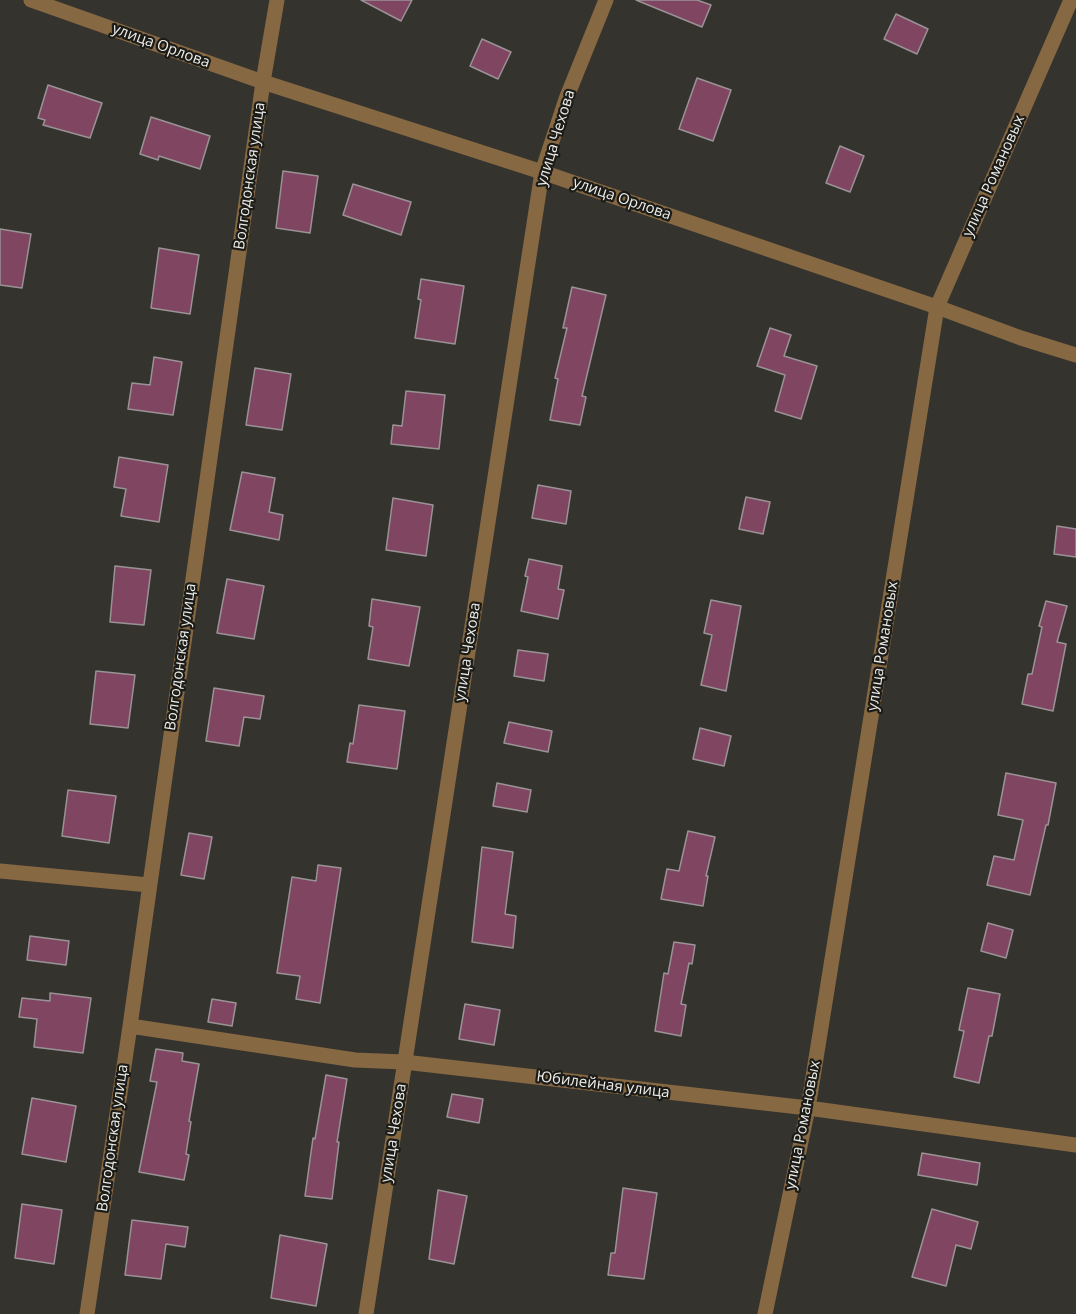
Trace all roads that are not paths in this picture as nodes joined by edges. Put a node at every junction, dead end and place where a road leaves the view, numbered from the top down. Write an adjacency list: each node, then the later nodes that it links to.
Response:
1 (31, 0): 5 (street, улица Орлова)
2 (277, 0): 5 (street, Волгодонская улица)
3 (606, 0): 6 (street, улица Чехова)
4 (1071, 0): 7 (street, улица Романовых)
5 (263, 82): 6 (street, улица Орлова); 10 (street, Волгодонская улица)
6 (542, 172): 7 (street, улица Орлова); 12 (street, улица Чехова)
7 (937, 307): 8 (street, улица Орлова); 13 (street, улица Романовых)
8 (1076, 356)
9 (0, 871): 10 (street)
10 (149, 885): 11 (street, Волгодонская улица)
11 (130, 1026): 12 (street, Юбилейная улица); 15 (street, Волгодонская улица)
12 (404, 1062): 13 (street, Юбилейная улица); 16 (street, улица Чехова)
13 (808, 1108): 14 (street, Юбилейная улица); 17 (street, улица Романовых)
14 (1076, 1145)
15 (87, 1314)
16 (366, 1314)
17 (765, 1314)

